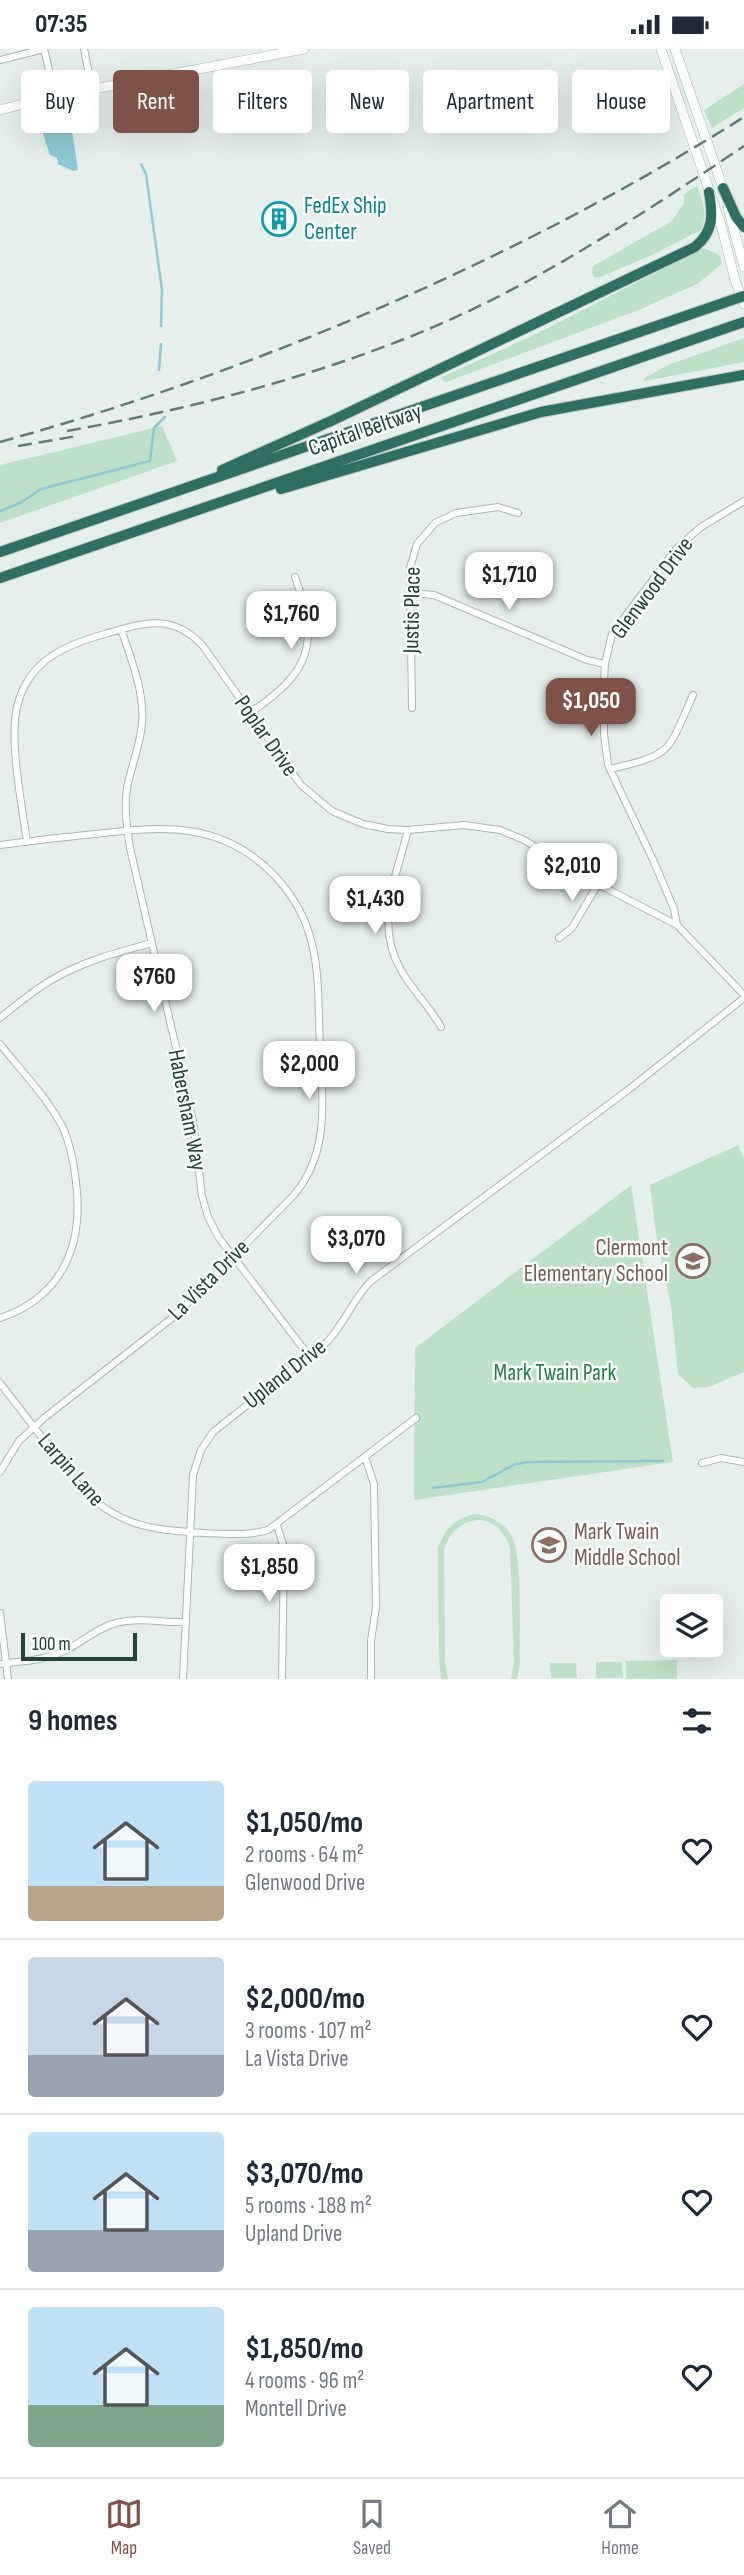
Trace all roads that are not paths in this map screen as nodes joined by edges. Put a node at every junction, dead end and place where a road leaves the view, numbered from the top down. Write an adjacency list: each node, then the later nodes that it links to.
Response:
1 (44, 49): 6 (street); 7 (street)
2 (84, 49): 8 (street)
3 (304, 49): 9 (main road)
4 (661, 49): 13 (main road)
5 (675, 49): 12 (main road)
6 (0, 60)
7 (49, 70)
8 (88, 70)
9 (99, 89)
10 (21, 105): 11 (main road)
11 (0, 110)
12 (723, 188): 14 (highway); 15 (main road)
13 (709, 192): 17 (main road); 23 (highway)
14 (744, 227)
15 (744, 267)
16 (744, 296): 23 (highway, Capital Beltway, bridge)
17 (744, 305)
18 (742, 323): 22 (highway, Capital Beltway)
19 (744, 375): 22 (highway)
20 (744, 501): 29 (street, Glenwood Drive)
21 (518, 513): 27 (street, Justis Place)
22 (171, 520): 26 (highway, Capital Beltway)
23 (82, 524): 24 (highway, Capital Beltway)
24 (0, 552)
25 (295, 577): 32 (street)
26 (0, 578)
27 (411, 593): 29 (street); 31 (street, Justis Place)
28 (121, 629): 32 (street, Poplar Drive); 34 (street, Habersham Way); 36 (street, Poplar Drive)
29 (605, 664): 33 (street, Glenwood Drive)
30 (694, 695): 33 (street)
31 (412, 708)
32 (250, 713): 35 (street, Poplar Drive)
33 (610, 769): 39 (street, Glenwood Drive)
34 (128, 830): 36 (street, La Vista Drive); 41 (street, Habersham Way); 46 (street, La Vista Drive)
35 (408, 830): 38 (street, Poplar Drive); 44 (street)
36 (27, 842): 37 (street, La Vista Drive)
37 (0, 845)
38 (598, 884): 39 (street, Poplar Drive); 40 (street)
39 (677, 925): 42 (street, Glenwood Drive)
40 (559, 938)
41 (152, 943): 43 (street); 46 (street, Habersham Way)
42 (744, 997): 48 (street, Upland Drive)
43 (0, 1018)
44 (441, 1027)
45 (0, 1044): 47 (street)
46 (233, 1256): 48 (street, Habersham Way); 51 (street, La Vista Drive)
47 (0, 1318)
48 (309, 1356): 57 (street, Upland Drive)
49 (0, 1383): 51 (street, Larpin Lane)
50 (416, 1418): 52 (street, Larpin Lane)
51 (34, 1427): 55 (street, La Vista Drive); 57 (street, Larpin Lane)
52 (365, 1457): 56 (street, Larpin Lane); 64 (street)
53 (744, 1462): 54 (street)
54 (702, 1463)
55 (0, 1472)
56 (278, 1525): 57 (street, Larpin Lane); 63 (street)
57 (191, 1532): 59 (street, Upland Drive)
58 (0, 1613): 60 (street)
59 (186, 1622): 60 (street); 62 (street, Upland Drive)
60 (3, 1663): 61 (street)
61 (8, 1679)
62 (183, 1679)
63 (282, 1679)
64 (371, 1679)

